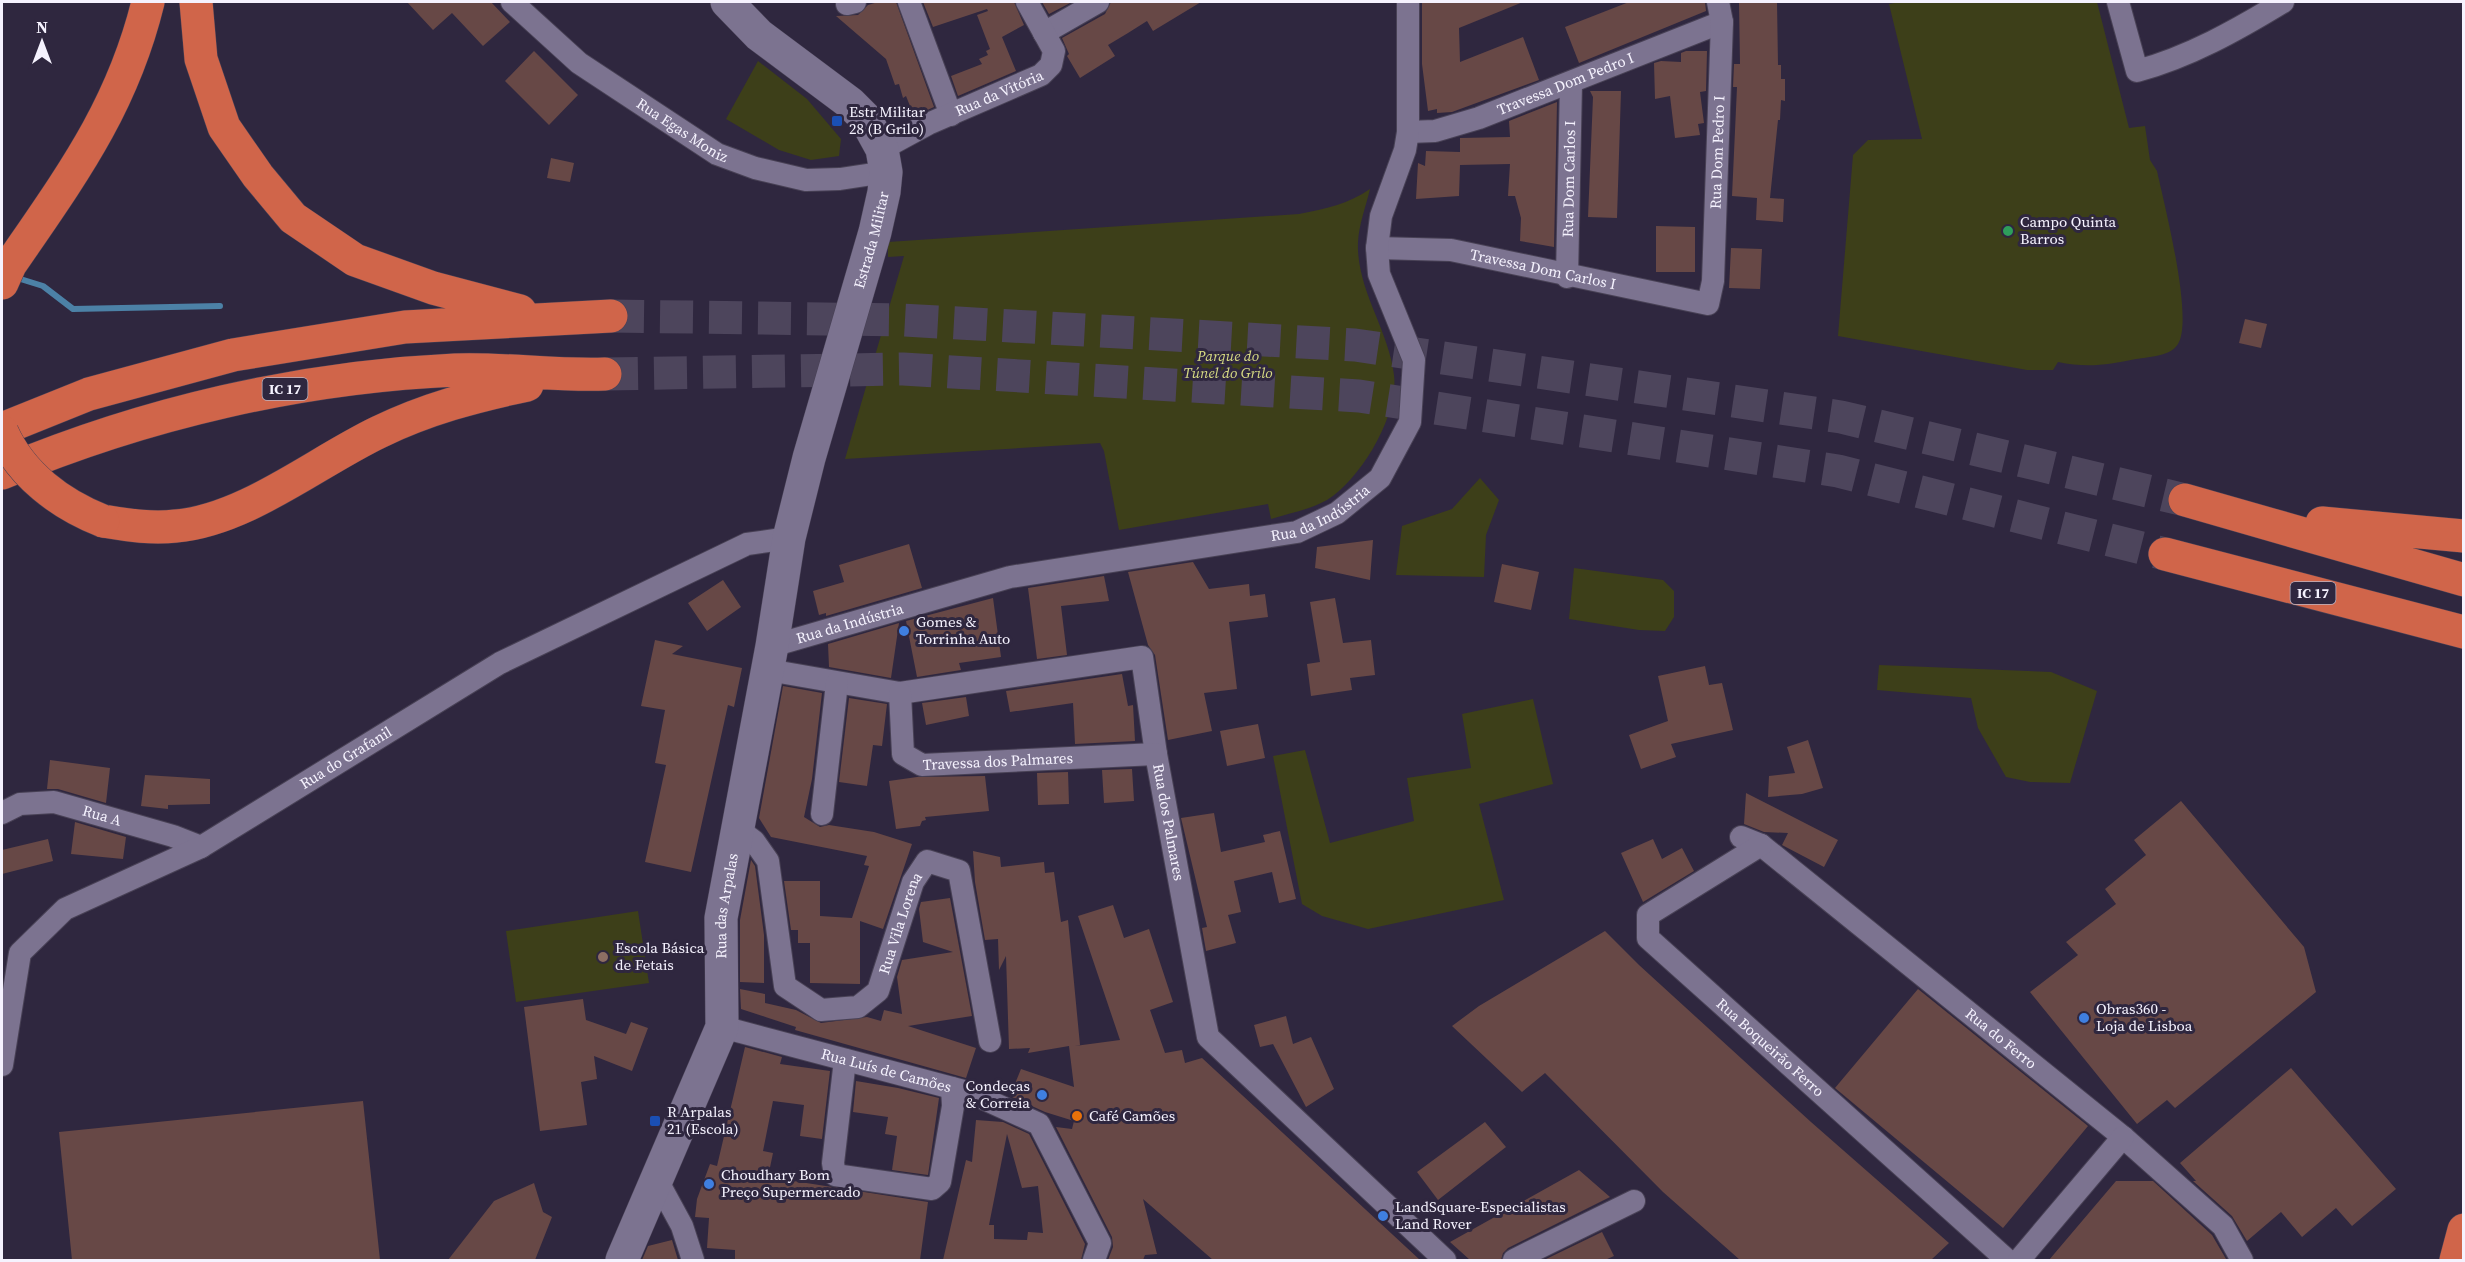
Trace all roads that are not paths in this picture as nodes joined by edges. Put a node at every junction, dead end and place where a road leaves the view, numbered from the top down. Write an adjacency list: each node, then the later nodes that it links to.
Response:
1 (148, 2): 19 (highway)
2 (196, 2): 22 (highway)
3 (512, 2): 16 (street, Rua Egas Moniz)
4 (728, 2): 16 (street)
5 (909, 2): 14 (street)
6 (1027, 2): 12 (street, Rua da Vitória)
7 (1098, 2): 12 (street)
8 (1408, 2): 15 (street, Rua da Indústria)
9 (2118, 2): 10 (street)
10 (2283, 2)
11 (1720, 12): 13 (street, Travessa Dom Pedro I); 20 (street, Rua Dom Pedro I)
12 (1044, 33): 14 (street, Rua da Vitória)
13 (1571, 83): 15 (street, Travessa Dom Pedro I); 18 (street, Rua Dom Carlos I)
14 (951, 116): 16 (street, Rua da Vitória)
15 (1408, 132): 17 (street, Rua da Indústria)
16 (884, 161): 28 (street, Estrada Militar)
17 (1377, 248): 18 (street, Travessa Dom Carlos I); 32 (street, Rua da Indústria)
18 (1568, 277): 20 (street, Travessa Dom Carlos I)
19 (2, 283)
20 (1708, 304)
21 (612, 316): 22 (highway)
22 (548, 318): 23 (highway)
23 (2, 430): 24 (highway, IC 17, bridge)
24 (2, 473)
25 (2185, 500): 26 (highway)
26 (2239, 515): 27 (highway); 30 (highway)
27 (2463, 536)
28 (789, 538): 32 (street, Rua das Arpalas); 40 (street, Rua do Grafanil)
29 (2165, 554): 31 (highway, IC 17)
30 (2463, 580)
31 (2463, 632)
32 (770, 658): 33 (street, Rua dos Palmares); 38 (street, Rua das Arpalas)
33 (837, 683): 34 (street, Rua dos Palmares); 37 (street)
34 (900, 693): 35 (street, Travessa dos Palmares); 35 (street, Rua dos Palmares)
35 (1156, 754): 53 (street, Rua dos Palmares)
36 (2, 813): 40 (street, Rua A)
37 (822, 814)
38 (738, 829): 41 (street, Rua das Arpalas); 42 (street, Rua Vila Lorena)
39 (1751, 841): 46 (street, Rua do Ferro); 55 (street, Rua Boqueirão Ferro)
40 (201, 847): 44 (street, Rua do Grafanil)
41 (722, 1027): 43 (street, Rua Luís de Camões); 47 (street, Rua das Arpalas)
42 (990, 1041)
43 (845, 1060): 45 (street, Rua Luís de Camões); 45 (street)
44 (2, 1065)
45 (951, 1088): 52 (street, Rua Luís de Camões)
46 (2122, 1137): 56 (street); 57 (street, Rua do Ferro)
47 (657, 1180): 50 (street, Rua das Arpalas); 51 (street)
48 (1634, 1201): 54 (street)
49 (2463, 1230): 58 (highway)
50 (622, 1260)
51 (693, 1260)
52 (1094, 1260)
53 (1445, 1260)
54 (1514, 1260)
55 (2007, 1260)
56 (2019, 1260)
57 (2242, 1260)
58 (2456, 1260)

